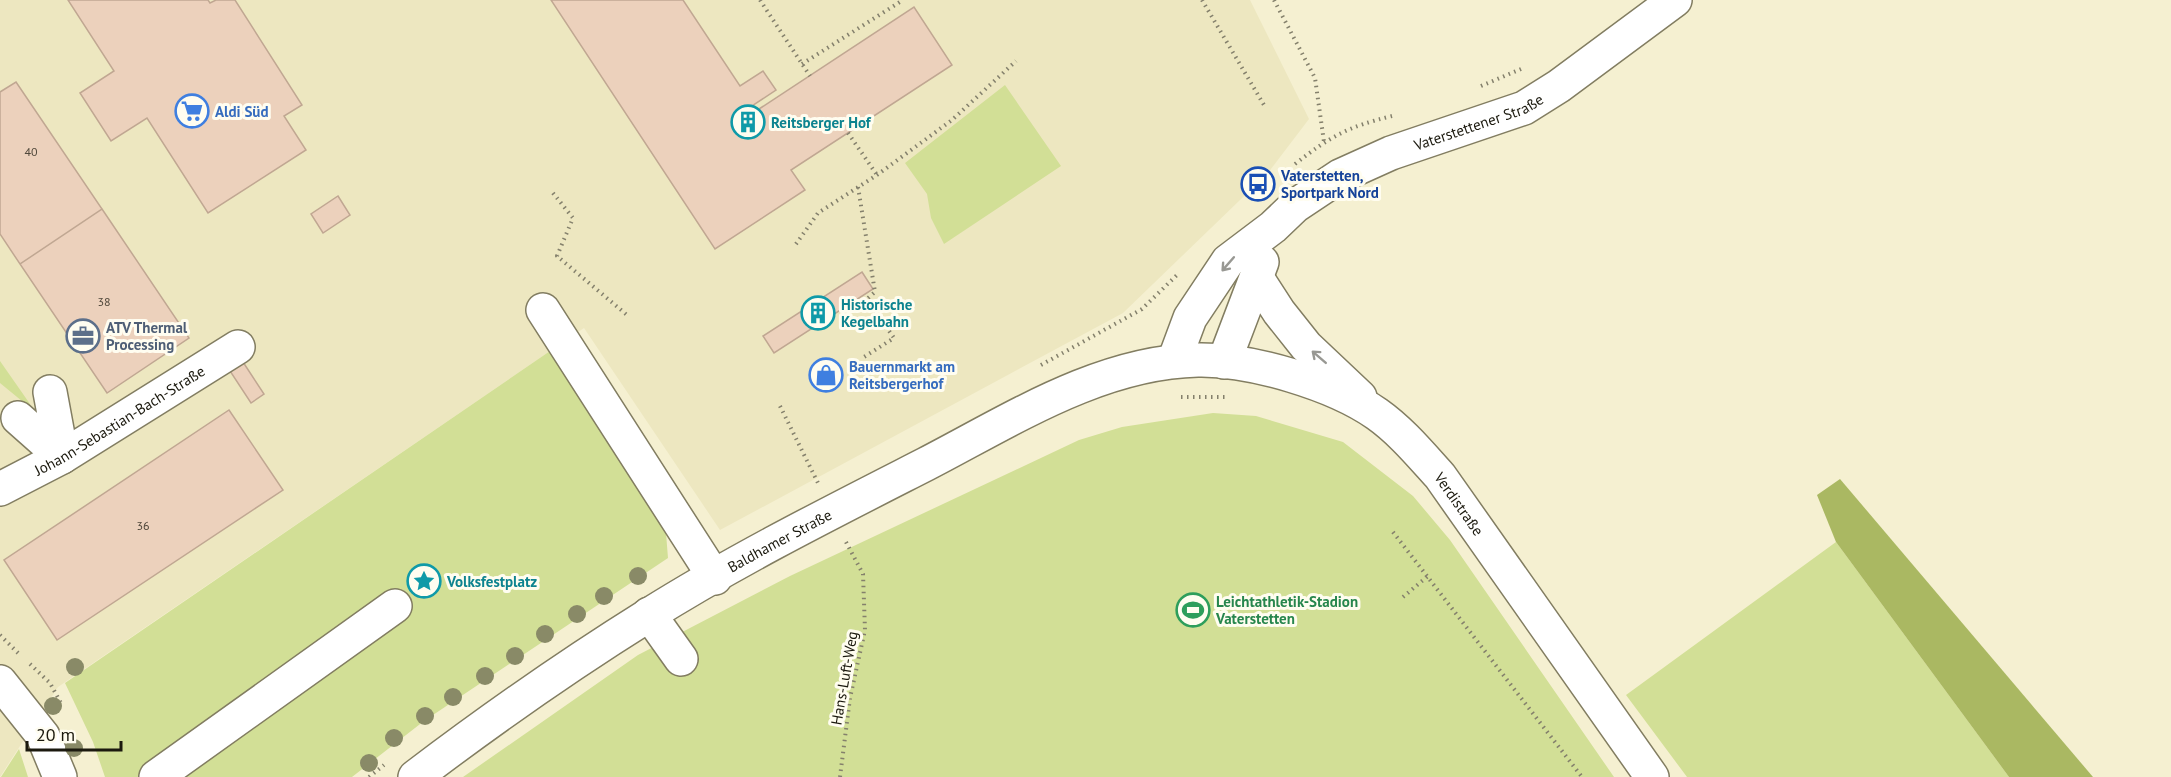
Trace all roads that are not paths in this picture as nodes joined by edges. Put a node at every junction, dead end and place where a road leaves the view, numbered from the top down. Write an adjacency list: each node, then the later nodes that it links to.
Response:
1 (1675, 0): 2 (street, Vaterstettener Straße)
2 (1273, 227): 3 (street, Vaterstettener Straße); 6 (street, Vaterstettener Straße, one-way to 6)
3 (1257, 278): 7 (street, Vaterstettener Straße); 9 (street, one-way to 3)
4 (543, 310): 13 (street)
5 (238, 347): 11 (street, Johann-Sebastian-Bach-Straße)
6 (1174, 362): 7 (street, Verdistraße); 13 (street, Baldhamer Straße)
7 (1224, 362): 9 (street, Verdistraße)
8 (50, 392): 11 (street)
9 (1376, 413): 21 (street, Verdistraße)
10 (18, 418): 11 (street)
11 (62, 457): 12 (street, Johann-Sebastian-Bach-Straße)
12 (0, 489)
13 (715, 578): 15 (street, Baldhamer Straße)
14 (395, 606): 19 (street)
15 (649, 614): 16 (street); 20 (street, Baldhamer Straße)
16 (681, 658)
17 (1, 686): 18 (street)
18 (60, 777)
19 (156, 777)
20 (415, 777)
21 (1652, 777)

